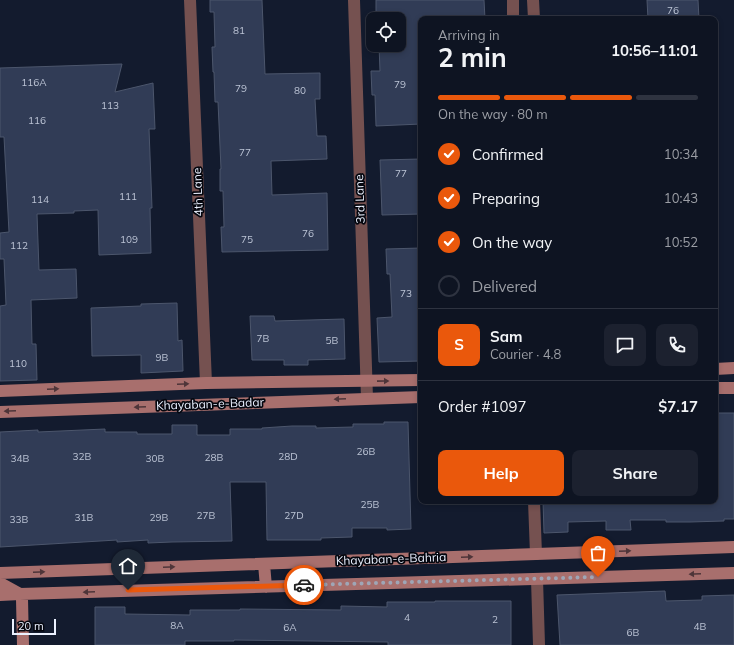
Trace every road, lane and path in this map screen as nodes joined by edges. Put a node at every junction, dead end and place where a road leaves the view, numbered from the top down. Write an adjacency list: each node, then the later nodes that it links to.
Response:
1 (190, 0): 11 (street, 4th Lane)
2 (354, 0): 10 (street, 3rd Lane)
3 (513, 0): 5 (street)
4 (533, 0): 6 (street)
5 (514, 16)
6 (534, 16)
7 (734, 368): 8 (main road)
8 (718, 369)
9 (418, 380): 10 (main road, Khayaban-e-Badar, one-way to 9)
10 (366, 381): 11 (main road, Khayaban-e-Badar); 16 (street, 3rd Lane)
11 (206, 383): 14 (main road, Khayaban-e-Badar, one-way to 11)
12 (718, 388): 13 (main road)
13 (734, 388)
14 (0, 392)
15 (418, 397): 16 (main road, Khayaban-e-Badar)
16 (367, 398): 17 (main road, Khayaban-e-Badar, one-way to 17)
17 (0, 412)
18 (534, 504): 20 (street)
19 (734, 547): 20 (main road, Khayaban-e-Bahria, one-way to 19)
20 (536, 554): 21 (main road, Khayaban-e-Bahria, one-way to 20)
21 (264, 564): 22 (main road, Khayaban-e-Bahria, one-way to 21); 26 (main road)
22 (0, 573)
23 (734, 573): 24 (main road, Khayaban-e-Bahria, one-way to 24)
24 (537, 579): 26 (main road, Khayaban-e-Bahria); 30 (street)
25 (0, 583): 27 (main road)
26 (266, 586): 27 (main road, Khayaban-e-Bahria, one-way to 27)
27 (20, 594): 28 (main road, Khayaban-e-Bahria); 29 (main road)
28 (0, 595)
29 (23, 645)
30 (539, 645)

